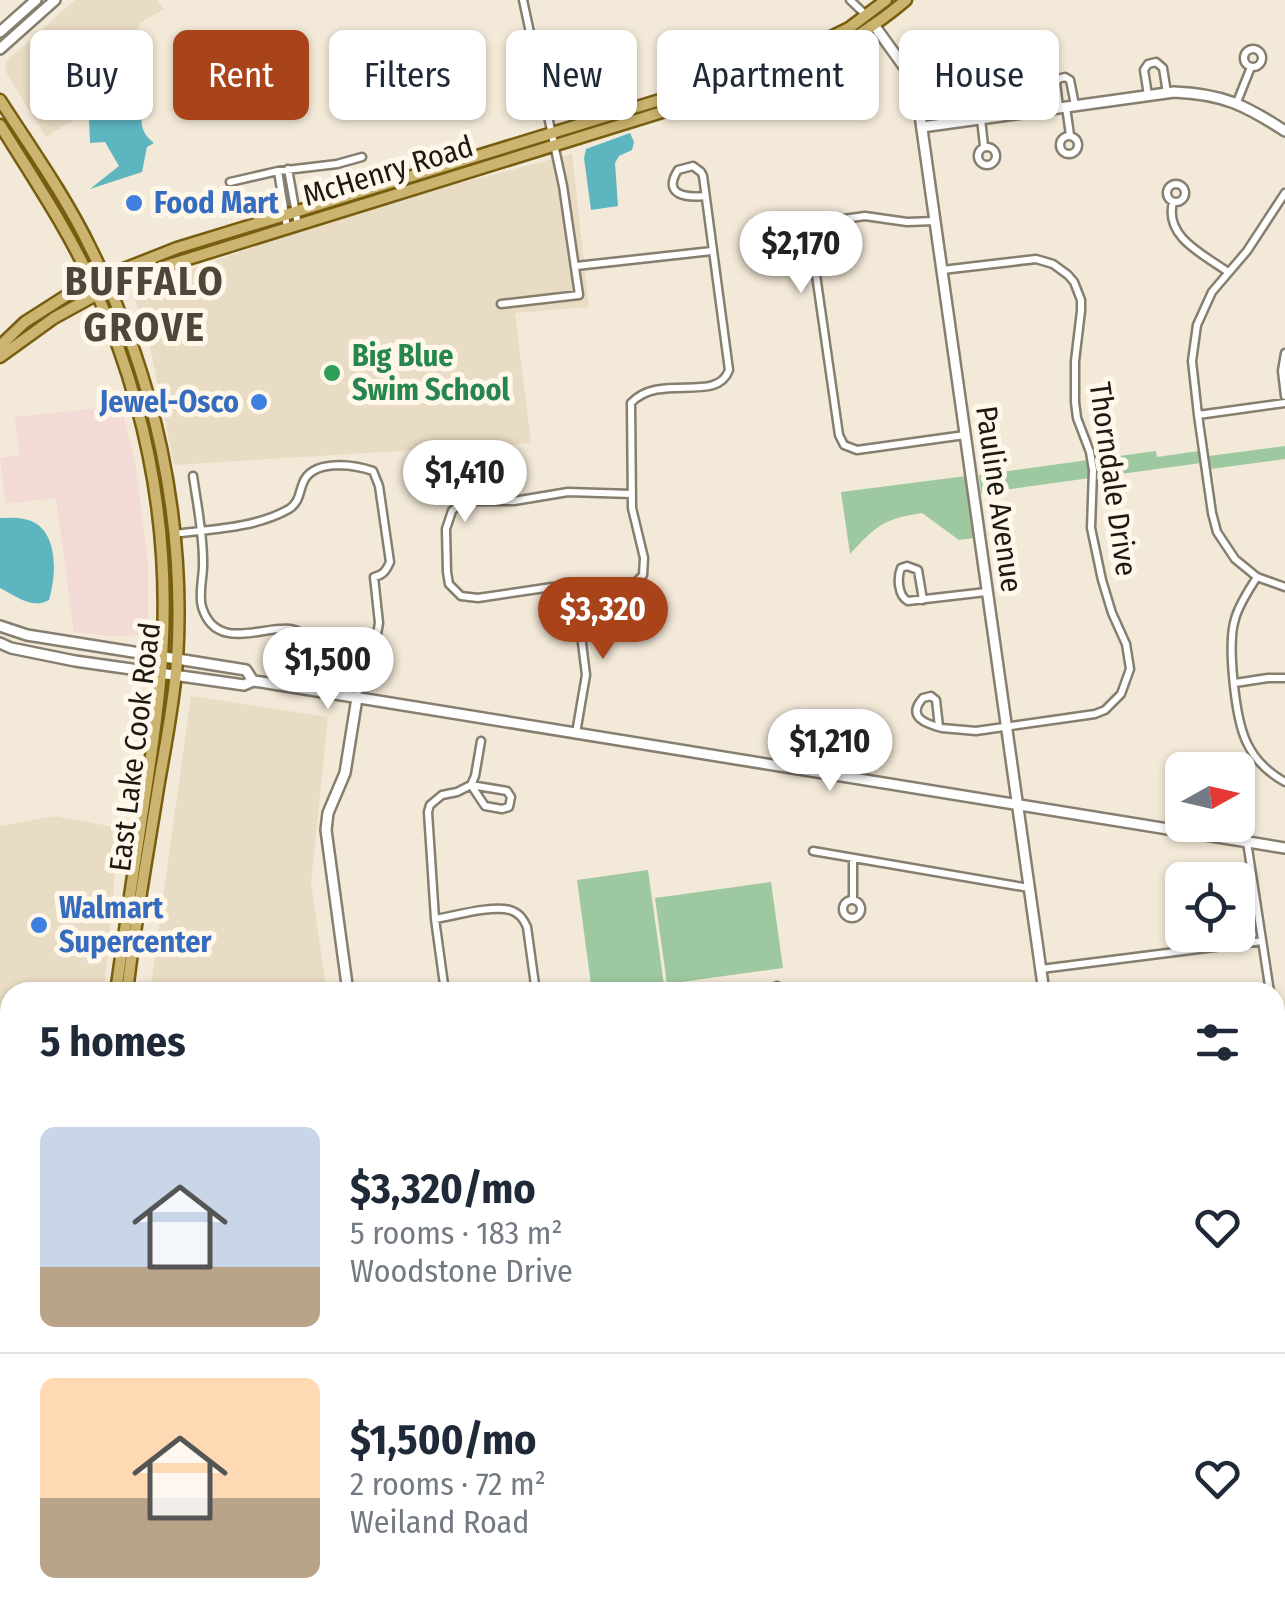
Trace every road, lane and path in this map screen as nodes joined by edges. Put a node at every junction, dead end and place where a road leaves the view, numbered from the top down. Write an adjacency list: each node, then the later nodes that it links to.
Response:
1 (36, 0): 9 (main road)
2 (55, 0): 10 (main road)
3 (523, 0): 23 (street)
4 (850, 0): 7 (street)
5 (886, 0): 7 (main road, McHenry Road)
6 (906, 0): 8 (main road, McHenry Road)
7 (866, 16): 8 (street); 23 (main road, McHenry Road)
8 (874, 25): 21 (main road, Pauline Avenue); 25 (main road, McHenry Road)
9 (0, 32)
10 (0, 49)
11 (1251, 67): 15 (street)
12 (1167, 93): 13 (main road); 13 (street); 15 (main road)
13 (1148, 96): 16 (main road)
14 (0, 100): 42 (main road, East Lake Cook Road)
15 (1237, 102): 22 (main road)
16 (1067, 106): 17 (main road); 24 (street)
17 (1059, 107)
18 (974, 120): 21 (main road)
19 (982, 120): 26 (street)
20 (0, 125): 43 (main road, East Lake Cook Road)
21 (922, 127): 36 (main road, Pauline Avenue)
22 (1285, 130)
23 (551, 134): 25 (street); 34 (main road, McHenry Road)
24 (1070, 135)
25 (554, 146): 37 (main road, McHenry Road); 39 (street)
26 (984, 146)
27 (362, 157): 28 (street)
28 (288, 170): 29 (street); 34 (street)
29 (278, 171): 30 (street); 35 (street)
30 (230, 182)
31 (1285, 192): 41 (street)
32 (705, 196): 32 (street); 38 (street)
33 (1173, 202): 41 (street)
34 (296, 211): 35 (main road, McHenry Road); 37 (street)
35 (284, 214): 37 (street); 42 (main road, McHenry Road)
36 (936, 221): 40 (main road, Pauline Avenue); 52 (street)
37 (293, 226): 44 (main road, McHenry Road)
38 (712, 251): 39 (street); 54 (street)
39 (576, 266): 46 (street)
40 (942, 270): 52 (main road, Pauline Avenue); 73 (street, Thorndale Drive)
41 (1228, 272): 51 (street)
42 (105, 276): 43 (main road, McHenry Road); 44 (main road, East Lake Cook Road)
43 (92, 282): 45 (main road, East Lake Cook Road); 47 (main road, McHenry Road)
44 (110, 288): 45 (main road, McHenry Road); 56 (main road, East Lake Cook Road)
45 (98, 294): 49 (main road, McHenry Road); 65 (main road, East Lake Cook Road)
46 (501, 304)
47 (0, 346)
48 (1285, 354): 50 (street)
49 (0, 357)
50 (1285, 400): 51 (street)
51 (1198, 415): 57 (street)
52 (965, 435): 60 (main road, Pauline Avenue)
53 (193, 476): 55 (street)
54 (632, 494): 58 (street); 58 (street)
55 (200, 531): 56 (street); 64 (street); 64 (street)
56 (174, 534): 66 (main road, East Lake Cook Road)
57 (1257, 577): 59 (street); 71 (street)
58 (581, 587): 75 (street)
59 (1285, 587)
60 (986, 592): 61 (street); 73 (main road, Pauline Avenue)
61 (923, 600): 61 (street)
62 (0, 626): 65 (main road)
63 (0, 643): 67 (main road)
64 (363, 652): 72 (street)
65 (162, 657): 66 (main road); 67 (main road, East Lake Cook Road)
66 (177, 660): 68 (main road, East Lake Cook Road); 70 (main road)
67 (161, 674): 68 (main road); 90 (main road, East Lake Cook Road)
68 (176, 676): 70 (main road); 91 (main road, East Lake Cook Road)
69 (1285, 678): 71 (street)
70 (253, 681): 72 (main road)
71 (1234, 683): 77 (street)
72 (357, 698): 75 (main road); 92 (main road)
73 (1005, 726): 74 (street, Thorndale Drive); 79 (main road, Pauline Avenue)
74 (939, 727): 74 (street)
75 (576, 733): 79 (main road)
76 (481, 741): 78 (street)
77 (1285, 782)
78 (471, 785): 78 (street); 87 (street)
79 (1018, 804): 80 (main road); 85 (main road, Pauline Avenue)
80 (1165, 828)
81 (1247, 842): 82 (main road); 88 (street)
82 (1285, 848)
83 (813, 852): 84 (street)
84 (853, 858): 85 (street); 86 (street)
85 (1029, 888): 89 (main road, Pauline Avenue)
86 (853, 900)
87 (435, 919): 93 (street); 94 (street)
88 (1262, 942): 89 (street); 96 (street)
89 (1041, 969): 95 (main road, Pauline Avenue)
90 (117, 982)
91 (129, 982)
92 (347, 982)
93 (444, 982)
94 (535, 982)
95 (1043, 982)
96 (1268, 982)

